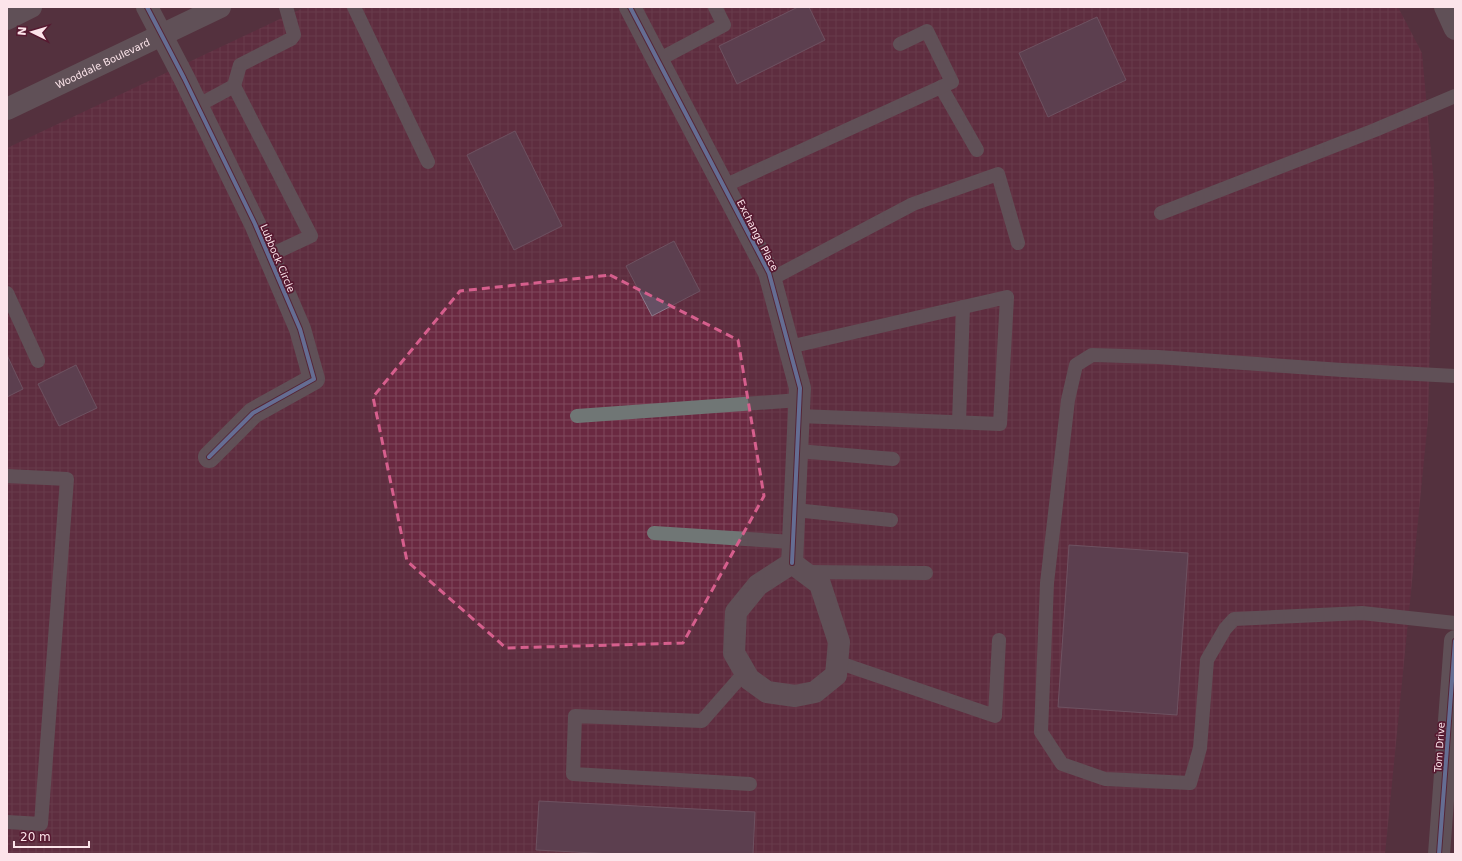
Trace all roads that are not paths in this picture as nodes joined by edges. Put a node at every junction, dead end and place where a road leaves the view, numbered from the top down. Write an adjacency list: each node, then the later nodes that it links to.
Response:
1 (31, 7): 9 (street)
2 (147, 7): 11 (street, Lubbock Circle)
3 (220, 7): 11 (street, Wooddale Boulevard)
4 (286, 7): 14 (lane)
5 (354, 7): 20 (lane)
6 (630, 7): 13 (street, Exchange Place)
7 (715, 7): 13 (lane)
8 (1446, 7): 10 (street)
9 (7, 19)
10 (1455, 30)
11 (162, 35): 17 (street, Lubbock Circle); 18 (street, Wooddale Boulevard)
12 (900, 44): 15 (lane)
13 (658, 60): 21 (street, Exchange Place)
14 (234, 86): 17 (lane); 24 (lane)
15 (941, 87): 19 (lane); 21 (lane)
16 (1455, 96): 22 (lane)
17 (197, 106): 24 (street, Lubbock Circle)
18 (7, 109)
19 (977, 150)
20 (428, 162)
21 (724, 186): 25 (street, Exchange Place)
22 (1161, 213)
23 (1018, 243): 25 (lane)
24 (268, 256): 35 (street, Lubbock Circle)
25 (771, 279): 28 (street, Exchange Place)
26 (7, 293): 29 (lane)
27 (963, 307): 28 (lane); 33 (lane); 33 (lane)
28 (789, 347): 31 (street, Exchange Place)
29 (38, 361)
30 (1455, 376): 43 (lane)
31 (799, 408): 32 (lane); 33 (lane); 34 (street, Exchange Place)
32 (577, 416)
33 (959, 422)
34 (798, 451): 36 (lane); 38 (street, Exchange Place)
35 (209, 457)
36 (893, 459)
37 (7, 476): 50 (lane)
38 (795, 510): 39 (lane); 41 (street, Exchange Place)
39 (891, 520)
40 (654, 533): 41 (lane)
41 (797, 559): 42 (lane); 46 (street); 47 (street)
42 (926, 573)
43 (1455, 623)
44 (999, 640): 46 (lane)
45 (1455, 641): 48 (street, Tom Drive)
46 (837, 662): 47 (street)
47 (746, 672): 49 (lane)
48 (1452, 729): 51 (street, Tom Drive)
49 (750, 784)
50 (7, 822)
51 (1438, 854)

